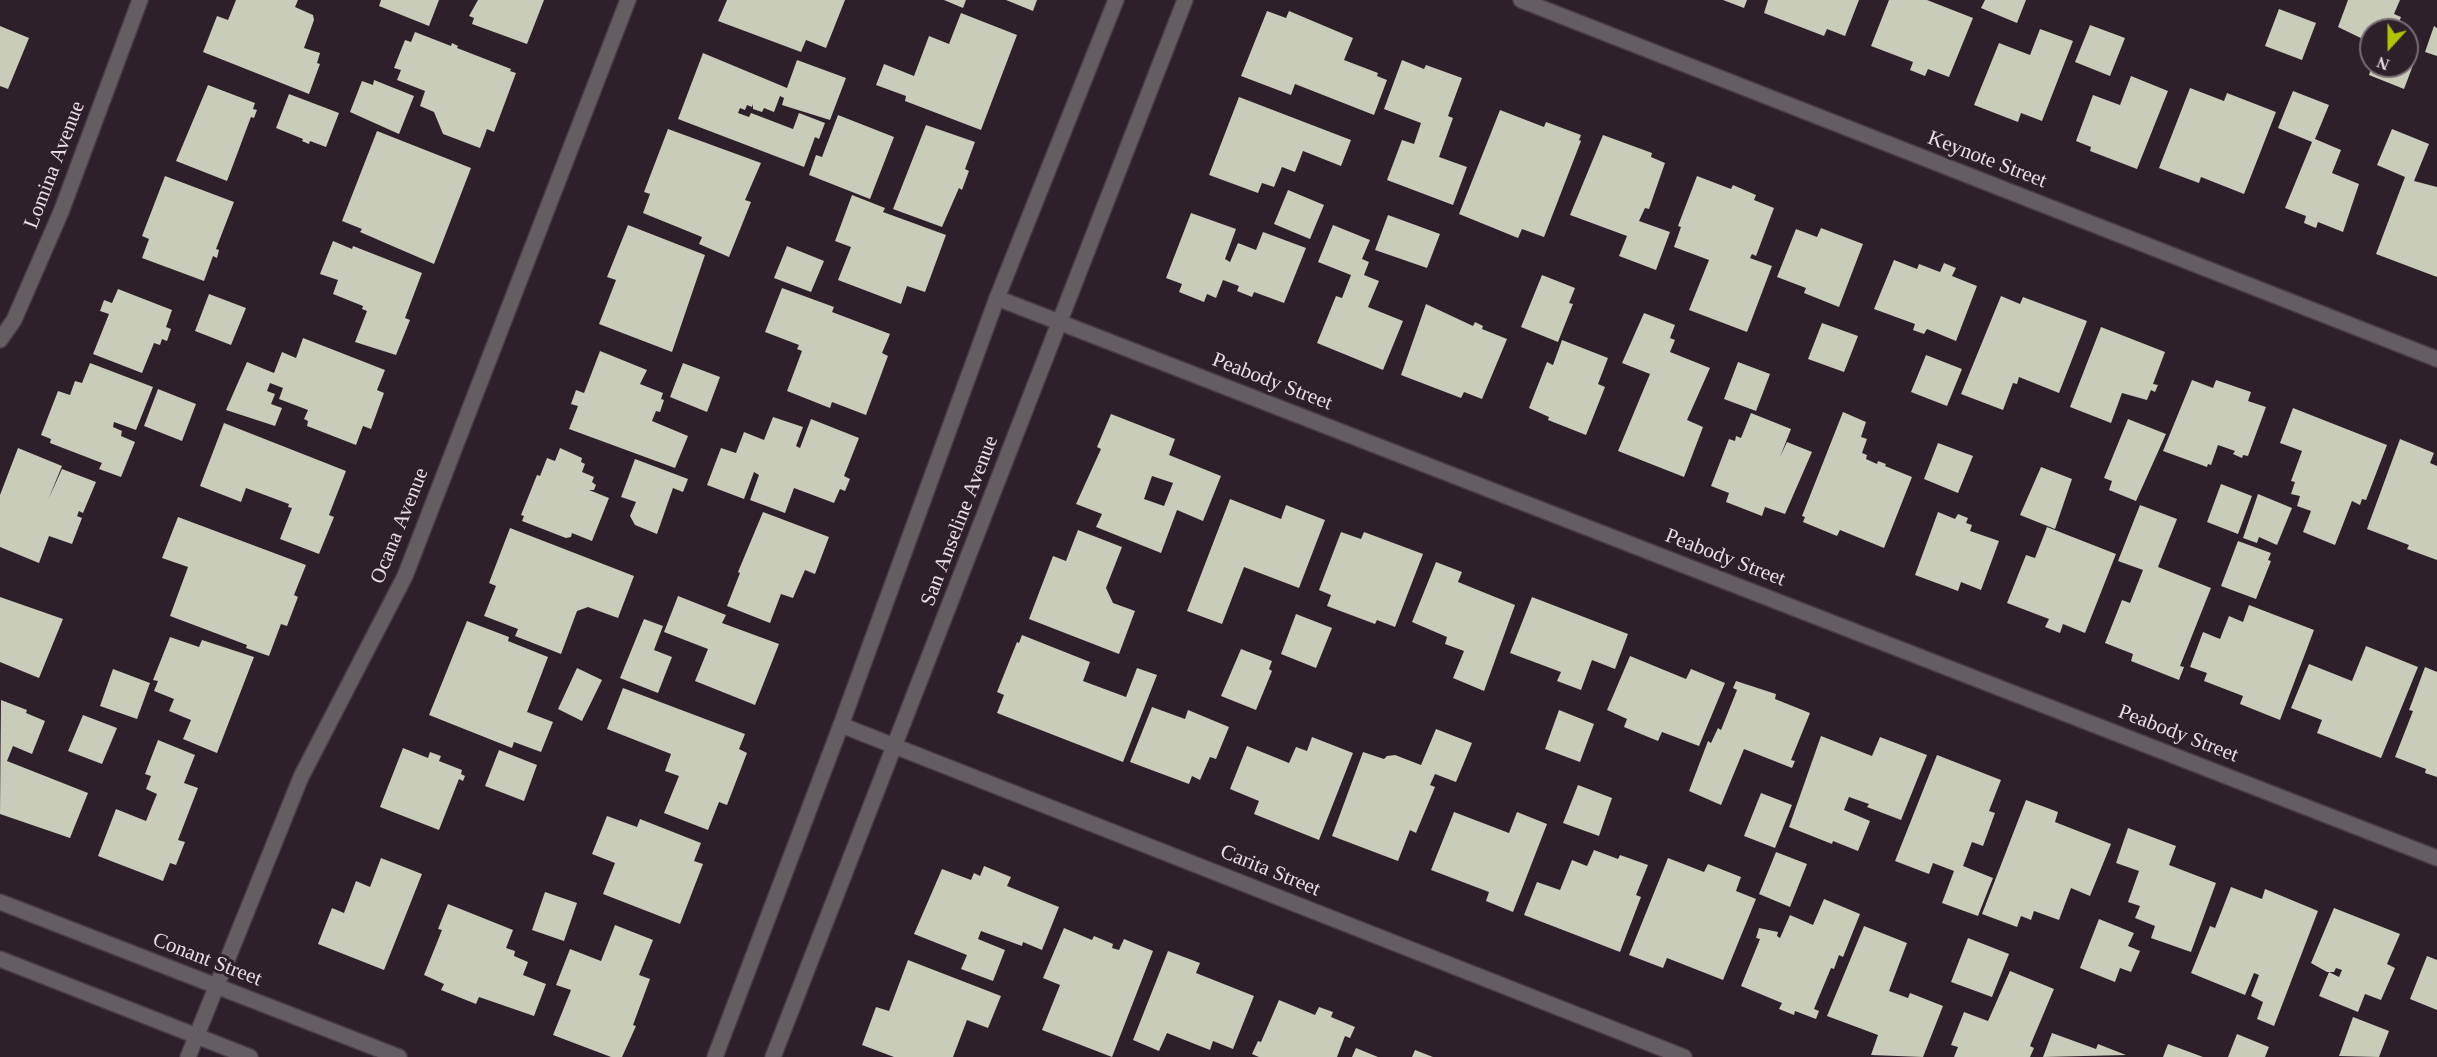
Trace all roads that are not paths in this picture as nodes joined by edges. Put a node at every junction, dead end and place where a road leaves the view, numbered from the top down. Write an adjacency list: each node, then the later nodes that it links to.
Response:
1 (140, 0): 8 (street, Lomina Avenue)
2 (628, 0): 15 (street, Ocana Avenue)
3 (1116, 0): 6 (street, San Anseline Avenue)
4 (1185, 0): 7 (street, San Anseline Avenue)
5 (1521, 0): 9 (street, Keynote Street)
6 (997, 298): 7 (street, Peabody Street); 10 (street, San Anseline Avenue)
7 (1061, 322): 11 (street, San Anseline Avenue); 12 (street, Peabody Street)
8 (0, 340)
9 (2437, 360)
10 (841, 725): 11 (street, Carita Street); 20 (street, San Anseline Avenue)
11 (895, 746): 21 (street, San Anseline Avenue); 22 (street, Carita Street)
12 (2437, 858)
13 (0, 902): 15 (street, Conant Street)
14 (0, 959): 16 (street)
15 (217, 986): 16 (street, Ocana Avenue); 19 (street, Conant Street)
16 (196, 1036): 17 (street, Ocana Avenue); 18 (street)
17 (188, 1057)
18 (250, 1057)
19 (399, 1057)
20 (715, 1057)
21 (773, 1057)
22 (1684, 1057)

